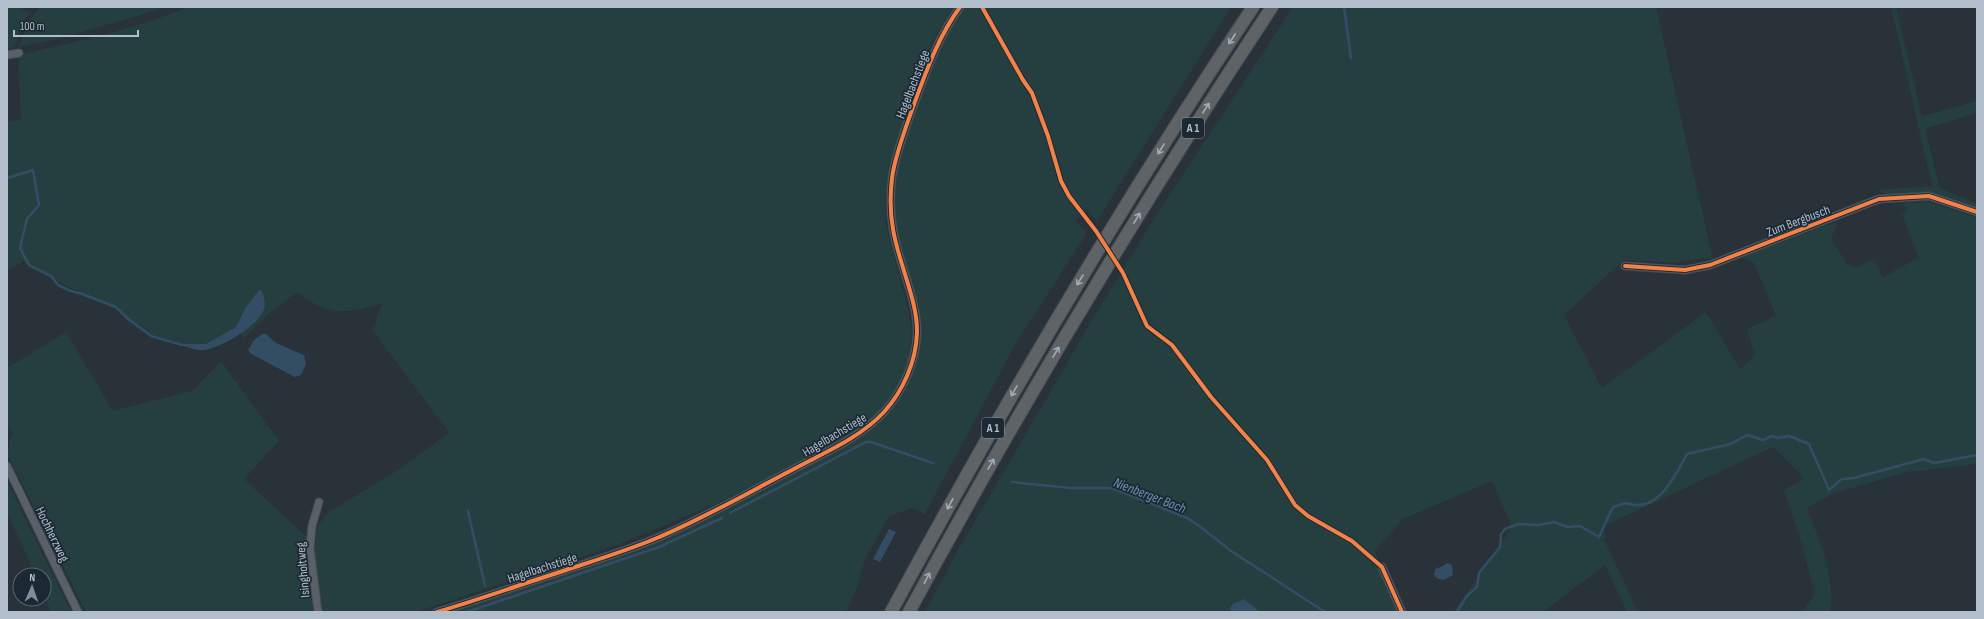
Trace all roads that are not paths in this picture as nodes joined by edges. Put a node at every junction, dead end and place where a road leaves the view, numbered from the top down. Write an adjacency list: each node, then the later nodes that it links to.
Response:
1 (960, 7): 13 (street, Hagelbachstiege)
2 (1253, 7): 14 (highway, A 1, one-way to 14)
3 (1272, 7): 15 (highway, A 1, one-way to 3)
4 (19, 53): 5 (street)
5 (7, 55)
6 (1977, 212): 7 (street, Zum Bergbusch)
7 (1625, 266)
8 (7, 466): 11 (street, Hochherzweg)
9 (319, 502): 12 (street, Isingholtweg)
10 (1382, 567): 16 (street)
11 (78, 612)
12 (318, 612)
13 (437, 612)
14 (891, 612)
15 (909, 612)
16 (1402, 612)

